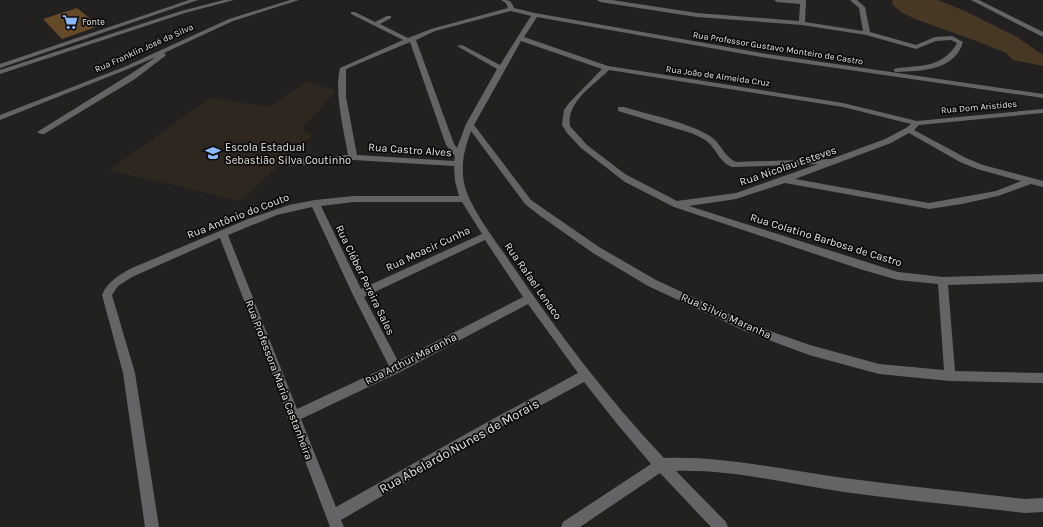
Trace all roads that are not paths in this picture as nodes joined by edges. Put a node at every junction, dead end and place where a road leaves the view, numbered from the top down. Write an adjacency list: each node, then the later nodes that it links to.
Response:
1 (195, 0): 9 (street)
2 (232, 0): 27 (street)
3 (296, 0): 21 (street, Rua Franklin José da Silva)
4 (508, 0): 11 (street)
5 (604, 0): 15 (street)
6 (777, 0): 10 (street)
7 (853, 0): 17 (street)
8 (974, 0): 18 (street)
9 (184, 1): 23 (street); 24 (street)
10 (803, 2): 15 (street)
11 (511, 9): 13 (street, Rua Professor Gustavo Monteiro de Castro); 20 (street)
12 (353, 13): 16 (street)
13 (535, 15): 19 (street, Rua Rafael Lenaco); 28 (street, Rua Professor Gustavo Monteiro de Castro)
14 (389, 17): 16 (street)
15 (802, 23): 17 (street)
16 (375, 24): 20 (street)
17 (867, 33): 28 (street)
18 (1043, 35)
19 (519, 38): 25 (street, Rua Rafael Lenaco); 26 (street, Rua João de Almeida Cruz)
20 (410, 39): 37 (street); 38 (street, Rua Castro Alves)
21 (178, 44): 32 (street, Rua Franklin José da Silva); 36 (street)
22 (460, 46): 25 (street)
23 (0, 62)
24 (0, 66)
25 (501, 68): 34 (street, Rua Rafael Lenaco)
26 (607, 68): 33 (street, Rua João de Almeida Cruz); 46 (street)
27 (0, 72)
28 (882, 73): 29 (street, Rua Professor Gustavo Monteiro de Castro)
29 (1043, 96)
30 (621, 109): 39 (street)
31 (1043, 111): 33 (street, Rua Dom Aristides)
32 (0, 118)
33 (917, 123): 35 (street, Rua Nicolau Esteves)
34 (470, 124): 38 (street, Rua Rafael Lenaco); 55 (street, Rua Silvio Maranha)
35 (909, 130): 39 (street, Rua Nicolau Esteves); 42 (street)
36 (41, 132)
37 (353, 157): 38 (street, Rua Castro Alves); 40 (street, Rua Castro Alves)
38 (459, 160): 44 (street, Rua Rafael Lenaco)
39 (840, 160): 41 (street, Rua Nicolau Esteves)
40 (289, 163)
41 (785, 180): 42 (street); 46 (street, Rua Nicolau Esteves)
42 (1029, 181): 43 (street)
43 (1043, 184)
44 (464, 199): 45 (street, Rua Antônio do Couto); 48 (street, Rua Rafael Lenaco)
45 (315, 203): 47 (street, Rua Antônio do Couto); 51 (street, Rua Cléber Pereira Sales)
46 (676, 205): 50 (street, Rua Colatino Barbosa de Castro)
47 (223, 233): 57 (street, Rua Professora Maria Castanheira); 61 (street, Rua Antônio do Couto)
48 (487, 235): 51 (street, Rua Moacir Cunha); 52 (street, Rua Rafael Lenaco)
49 (1043, 278): 50 (street, Rua Colatino Barbosa de Castro)
50 (943, 281): 55 (street)
51 (358, 295): 53 (street, Rua Cléber Pereira Sales)
52 (529, 299): 53 (street, Rua Arthur Maranha); 54 (street, Rua Rafael Lenaco)
53 (396, 368): 57 (street, Rua Arthur Maranha)
54 (586, 375): 58 (street, Rua Rafael Lenaco); 60 (street, Rua Abelardo Nunes de Morais)
55 (950, 376): 56 (street, Rua Silvio Maranha)
56 (1043, 378)
57 (293, 417): 60 (street, Rua Professora Maria Castanheira)
58 (661, 465): 59 (street); 62 (street); 63 (street, Rua Rafael Lenaco)
59 (1043, 505)
60 (335, 522)
61 (152, 527)
62 (568, 527)
63 (721, 527)

